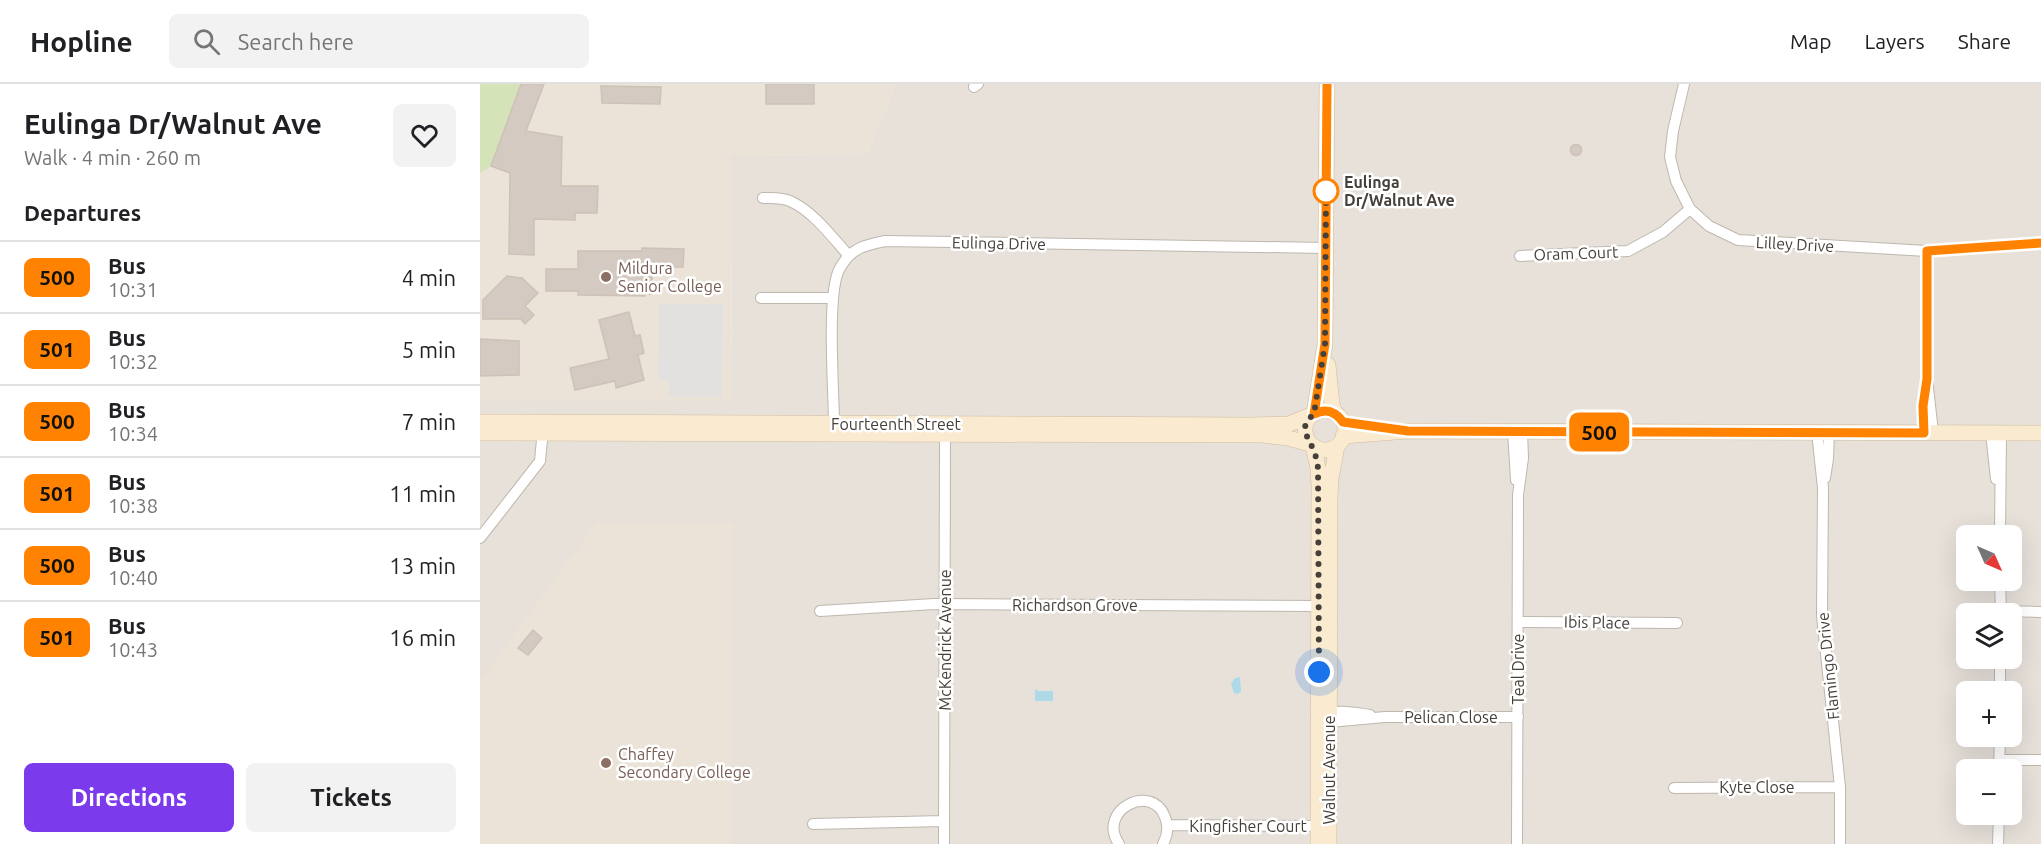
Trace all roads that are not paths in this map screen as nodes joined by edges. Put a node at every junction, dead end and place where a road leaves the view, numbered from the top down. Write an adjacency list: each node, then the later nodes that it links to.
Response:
1 (1327, 84): 6 (street, Walnut Avenue)
2 (1684, 84): 4 (street, Lilley Drive)
3 (763, 198): 8 (street)
4 (1690, 209): 7 (street, Lilley Drive); 9 (street, Oram Court)
5 (2041, 243): 7 (street, Lilley Drive)
6 (1326, 248): 8 (street, Eulinga Drive); 12 (street, Walnut Avenue)
7 (1927, 251): 20 (street)
8 (849, 256): 11 (street)
9 (1520, 256)
10 (761, 298): 11 (street)
11 (832, 298): 15 (street)
12 (1325, 344): 13 (street, Walnut Avenue); 17 (street, Walnut Avenue)
13 (1312, 414): 15 (street, Fourteenth Street); 17 (street); 25 (street)
14 (480, 422): 16 (street, Fourteenth Street)
15 (834, 424): 16 (street, Fourteenth Street)
16 (543, 428): 21 (street, Fourteenth Street); 24 (street, Fourteenth Street); 27 (street)
17 (1340, 429): 18 (street); 25 (street); 29 (street, Walnut Avenue)
18 (1517, 431): 19 (street); 33 (street, Teal Drive)
19 (1823, 432): 20 (street); 39 (street, Flamingo Drive)
20 (1928, 432): 22 (street)
21 (480, 433)
22 (1996, 433): 23 (street); 26 (street)
23 (2041, 433)
24 (945, 435): 25 (street, Fourteenth Street); 28 (street, McKendrick Avenue)
25 (1312, 445): 29 (street, Walnut Avenue)
26 (2000, 525)
27 (480, 538)
28 (945, 604): 29 (street, Richardson Grove); 30 (street, Richardson Grove); 41 (street, McKendrick Avenue)
29 (1324, 606): 35 (street, Walnut Avenue)
30 (820, 610)
31 (2022, 612): 32 (street)
32 (2041, 612)
33 (1518, 622): 34 (street, Ibis Place); 36 (street, Teal Drive)
34 (1677, 623)
35 (1326, 717): 36 (street, Pelican Close); 45 (street, Walnut Avenue)
36 (1518, 717): 51 (street, Teal Drive)
37 (2041, 760): 38 (street)
38 (2022, 762)
39 (1840, 787): 40 (street, Kyte Close); 52 (street, Flamingo Drive)
40 (1674, 788)
41 (944, 821): 42 (street); 46 (street, McKendrick Avenue)
42 (813, 824)
43 (1168, 825): 45 (street, Kingfisher Court); 47 (street, Kingfisher Court); 48 (street, Kingfisher Court)
44 (1999, 825): 53 (street)
45 (1323, 826): 49 (street, Walnut Avenue); 50 (street, Walnut Avenue)
46 (944, 844)
47 (1119, 844)
48 (1163, 844)
49 (1318, 844)
50 (1329, 844)
51 (1517, 844)
52 (1840, 844)
53 (1998, 844)

